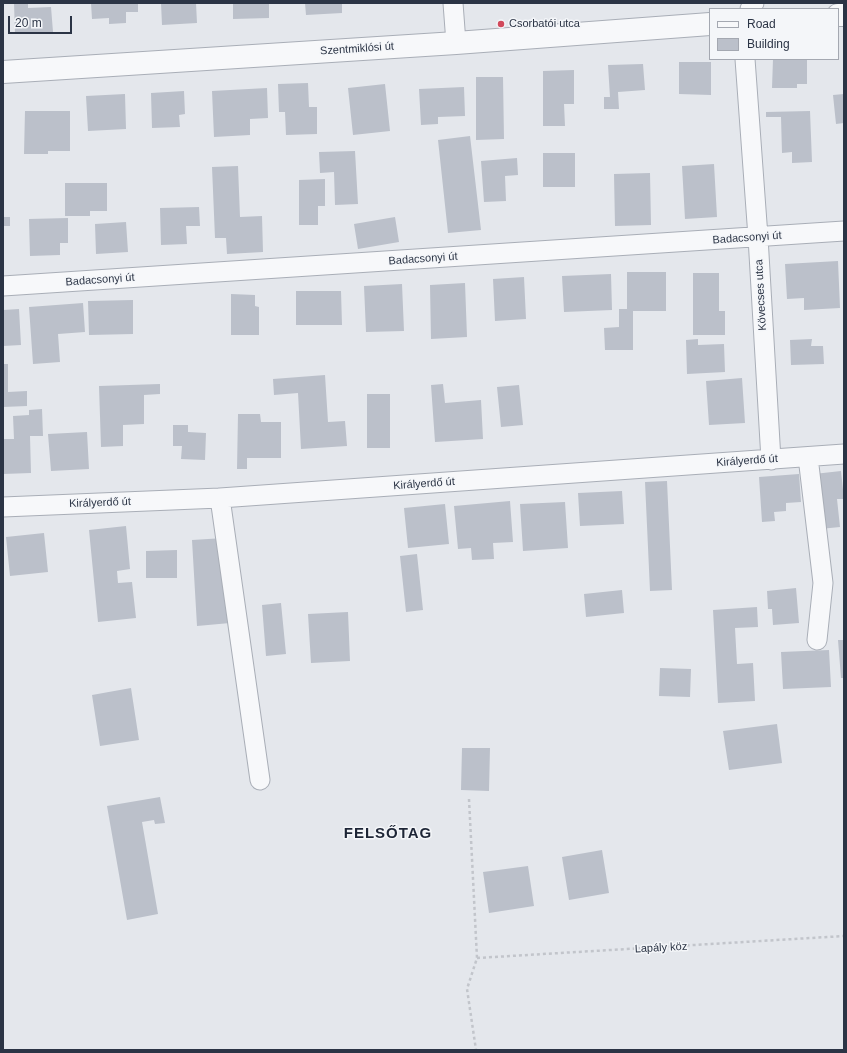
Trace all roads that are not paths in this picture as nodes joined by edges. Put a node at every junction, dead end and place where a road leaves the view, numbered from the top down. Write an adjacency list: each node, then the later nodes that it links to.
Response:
1 (453, 3): 3 (street)
2 (709, 24): 3 (street, Szentmiklósi út)
3 (456, 43): 5 (street, Szentmiklósi út)
4 (745, 60): 7 (street, Kövecses utca)
5 (3, 72)
6 (844, 232): 7 (street, Badacsonyi út)
7 (758, 237): 8 (street, Badacsonyi út); 11 (street, Kövecses utca)
8 (3, 286)
9 (844, 454): 10 (street, Királyerdő út)
10 (808, 457): 11 (street, Királyerdő út); 14 (street)
11 (771, 460): 12 (street, Királyerdő út)
12 (220, 498): 13 (street, Királyerdő út); 15 (street)
13 (3, 507)
14 (817, 640)
15 (260, 780)

